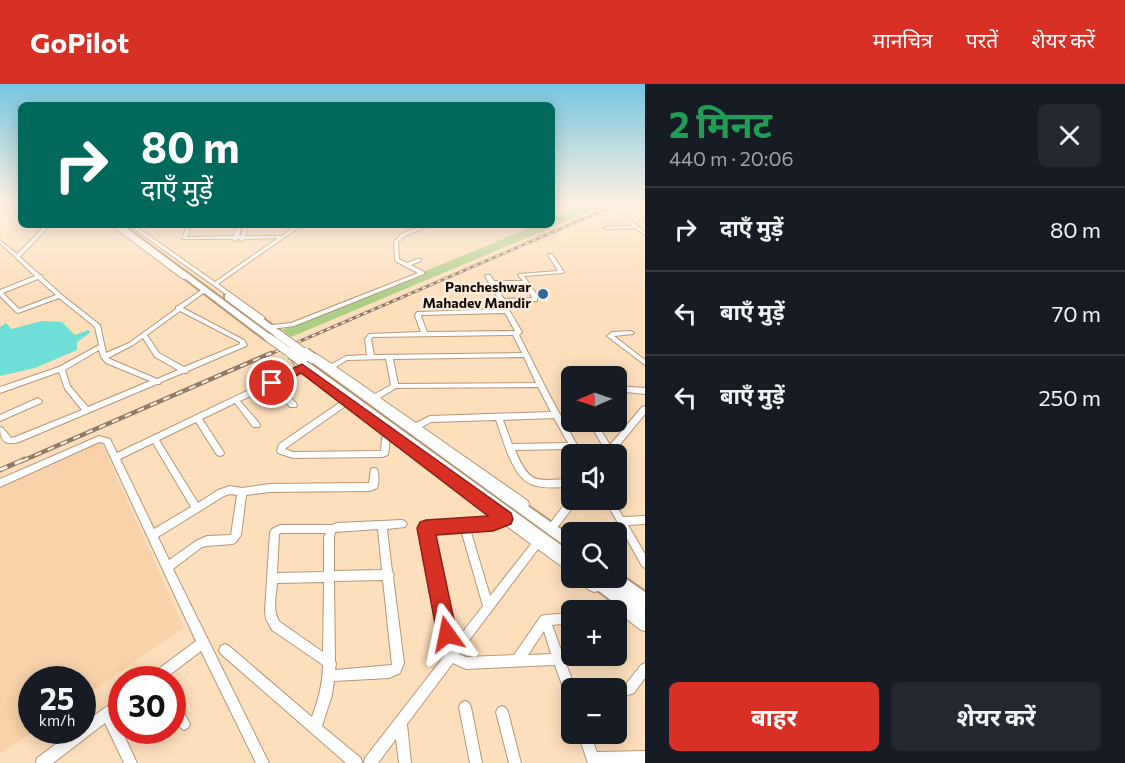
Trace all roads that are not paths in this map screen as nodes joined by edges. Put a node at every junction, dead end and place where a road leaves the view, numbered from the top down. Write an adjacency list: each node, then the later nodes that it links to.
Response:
1 (38, 236): 14 (street)
2 (127, 236): 22 (street)
3 (133, 236): 28 (main road)
4 (144, 236): 28 (main road)
5 (145, 236): 21 (street)
6 (185, 236): 9 (street)
7 (284, 236): 11 (street)
8 (403, 236): 16 (street)
9 (236, 238): 10 (street)
10 (243, 238): 11 (street)
11 (279, 239): 21 (street)
12 (0, 241): 14 (street)
13 (550, 255): 20 (street)
14 (18, 256): 17 (street)
15 (418, 260): 16 (street)
16 (408, 266): 28 (street)
17 (40, 276): 23 (street); 24 (street)
18 (488, 276): 19 (street)
19 (493, 283): 20 (street); 25 (street)
20 (525, 283): 25 (street)
21 (215, 284): 28 (street)
22 (203, 291): 26 (street); 28 (street)
23 (0, 292): 24 (street)
24 (60, 296): 33 (street)
25 (502, 302): 27 (street)
26 (178, 308): 32 (street); 42 (street)
27 (508, 310): 29 (street); 31 (street)
28 (272, 333): 38 (main road, bridge)
29 (517, 333): 31 (street); 34 (street)
30 (631, 333): 39 (street)
31 (425, 334): 36 (street)
32 (144, 335): 35 (street); 42 (street)
33 (102, 346): 35 (street); 41 (street)
34 (526, 356): 37 (street); 45 (street)
35 (104, 357): 43 (street)
36 (371, 357): 37 (street); 40 (street)
37 (389, 357): 46 (street)
38 (305, 362): 40 (street); 44 (street); 53 (street); 89 (main road); 91 (main road)
39 (645, 363)
40 (332, 367): 50 (street)
41 (61, 369): 48 (street); 56 (street)
42 (185, 370): 43 (street)
43 (158, 382): 56 (street)
44 (272, 383): 51 (street); 54 (street)
45 (540, 385): 46 (street); 57 (street)
46 (395, 386): 50 (street)
47 (627, 389): 49 (street)
48 (0, 390)
49 (645, 391)
50 (375, 398): 62 (street)
51 (236, 400): 60 (street); 61 (street)
52 (38, 401): 59 (street)
53 (348, 401): 64 (street); 64 (street)
54 (292, 405)
55 (645, 409): 67 (street)
56 (87, 411): 63 (street)
57 (556, 415): 58 (street); 66 (street)
58 (498, 416): 62 (street); 69 (street)
59 (0, 418)
60 (198, 418): 65 (street); 70 (street)
61 (256, 425)
62 (416, 427): 85 (street)
63 (0, 430)
64 (390, 432): 79 (street)
65 (154, 438): 71 (street); 76 (street)
66 (572, 444)
67 (616, 444)
68 (561, 446): 69 (street)
69 (511, 447): 74 (street)
70 (220, 453)
71 (116, 457): 73 (street); 88 (street)
72 (374, 472): 75 (street)
73 (0, 483)
74 (561, 483)
75 (242, 492): 76 (street); 94 (street)
76 (196, 508): 88 (street)
77 (565, 510): 85 (street)
78 (615, 510): 81 (street)
79 (505, 519): 84 (street); 90 (street)
80 (645, 520): 81 (street)
81 (621, 521): 93 (street)
82 (402, 524): 83 (street)
83 (382, 525): 86 (street); 95 (street)
84 (464, 525): 104 (street); 111 (street)
85 (554, 525): 87 (street)
86 (332, 529): 96 (street); 97 (street)
87 (561, 530)
88 (153, 535): 94 (street)
89 (561, 537)
90 (537, 543): 92 (street); 104 (street)
91 (561, 554)
92 (561, 561)
93 (645, 563)
94 (168, 567): 109 (street)
95 (389, 575): 96 (street); 117 (street)
96 (330, 576): 97 (street); 114 (street)
97 (272, 578): 114 (street)
98 (627, 580): 102 (street)
99 (595, 588): 108 (street)
100 (606, 588): 105 (main road)
101 (627, 588): 103 (main road)
102 (645, 594)
103 (645, 601)
104 (488, 607): 111 (street)
105 (645, 617)
106 (561, 619): 107 (street)
107 (545, 620): 112 (street); 113 (street)
108 (645, 626)
109 (203, 643): 115 (street); 130 (street)
110 (225, 650): 124 (street)
111 (452, 656): 113 (street); 123 (street)
112 (558, 659): 113 (street); 118 (street)
113 (517, 661)
114 (330, 663): 117 (street)
115 (173, 666)
116 (645, 669): 119 (street)
117 (329, 676): 124 (street)
118 (564, 678)
119 (627, 691)
120 (465, 708): 134 (street)
121 (502, 712): 135 (street)
122 (107, 713): 128 (street); 129 (street)
123 (400, 725): 132 (street); 133 (street)
124 (315, 728): 131 (street)
125 (588, 744): 127 (street)
126 (645, 757): 127 (street)
127 (594, 761)
128 (42, 763)
129 (131, 763)
130 (263, 763)
131 (356, 763)
132 (370, 763)
133 (405, 763)
134 (476, 763)
135 (515, 763)

